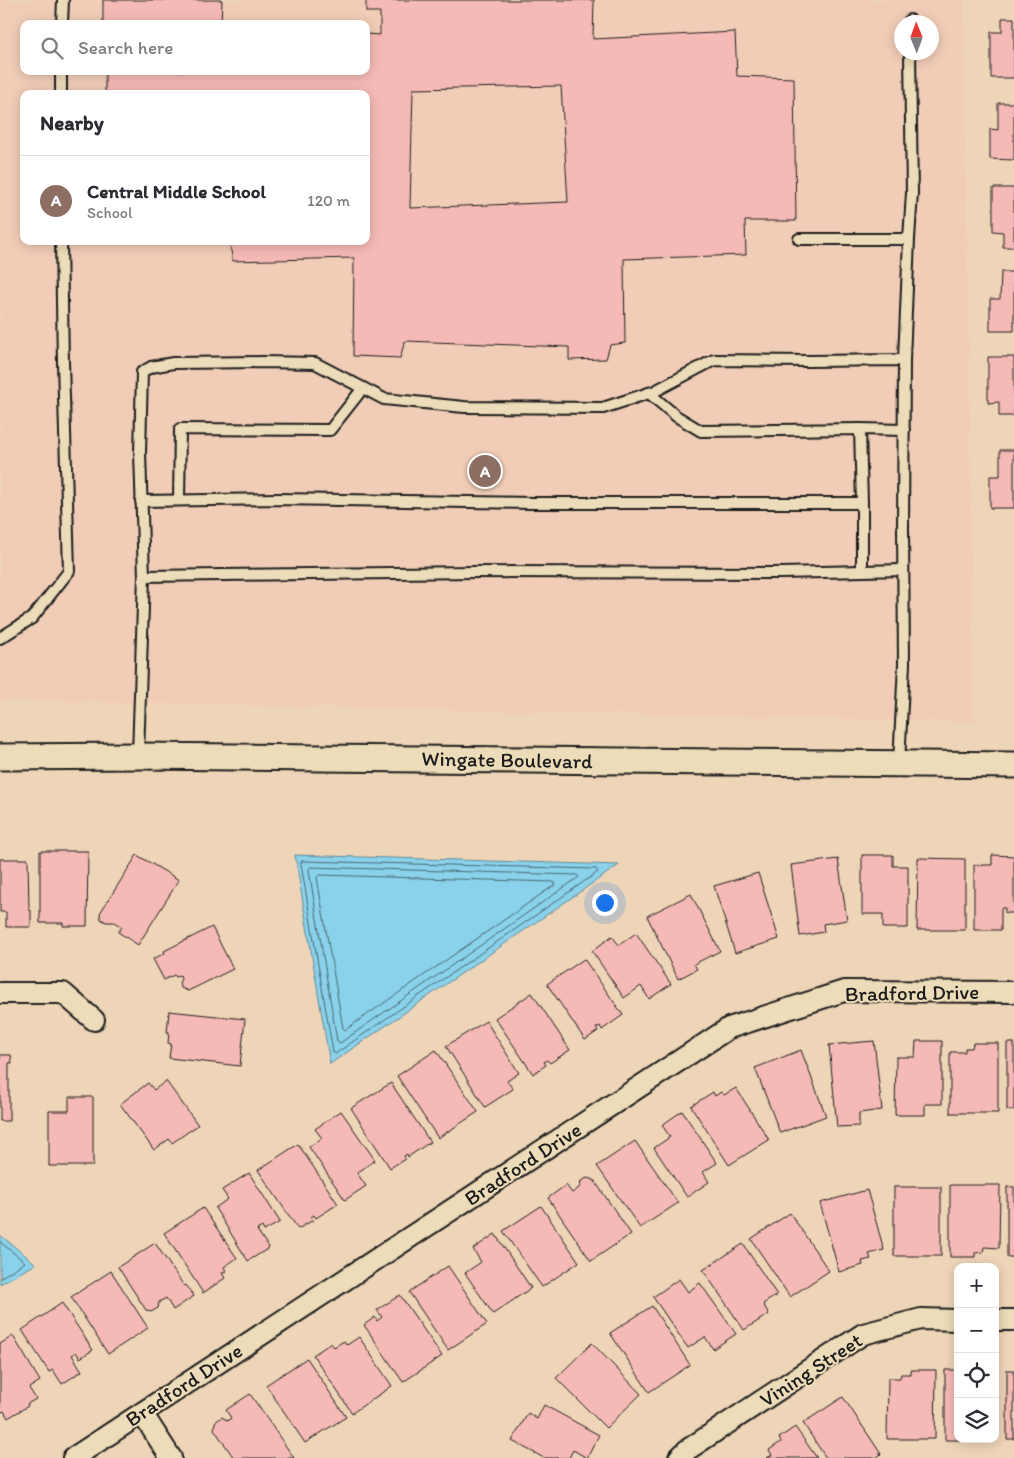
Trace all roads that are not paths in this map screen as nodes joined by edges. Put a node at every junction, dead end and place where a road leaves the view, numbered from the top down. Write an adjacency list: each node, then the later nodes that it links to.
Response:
1 (63, 0): 2 (lane)
2 (62, 20)
3 (910, 60): 7 (lane)
4 (61, 75): 5 (lane)
5 (61, 90)
6 (799, 239): 7 (lane)
7 (909, 239): 9 (lane)
8 (61, 245): 20 (lane)
9 (904, 360): 11 (lane); 13 (lane)
10 (363, 388): 11 (lane); 14 (lane); 15 (lane)
11 (649, 393): 12 (lane)
12 (860, 429): 13 (lane); 16 (lane)
13 (904, 430): 17 (lane)
14 (179, 500): 15 (lane); 16 (lane)
15 (141, 501): 19 (lane)
16 (862, 503): 18 (lane)
17 (903, 570): 18 (lane); 23 (lane)
18 (862, 571): 19 (lane)
19 (144, 576): 21 (lane)
20 (0, 638)
21 (138, 756): 22 (street, Wingate Boulevard); 23 (street, Wingate Boulevard)
22 (0, 757)
23 (899, 764): 24 (street, Wingate Boulevard)
24 (1014, 766)
25 (1014, 992): 31 (street, Bradford Drive)
26 (0, 993): 27 (street)
27 (94, 1020)
28 (954, 1320): 34 (street, Vining Street)
29 (999, 1320): 30 (street)
30 (1014, 1320)
31 (142, 1413): 32 (street, Bradford Drive); 33 (street)
32 (73, 1458)
33 (171, 1458)
34 (679, 1458)

